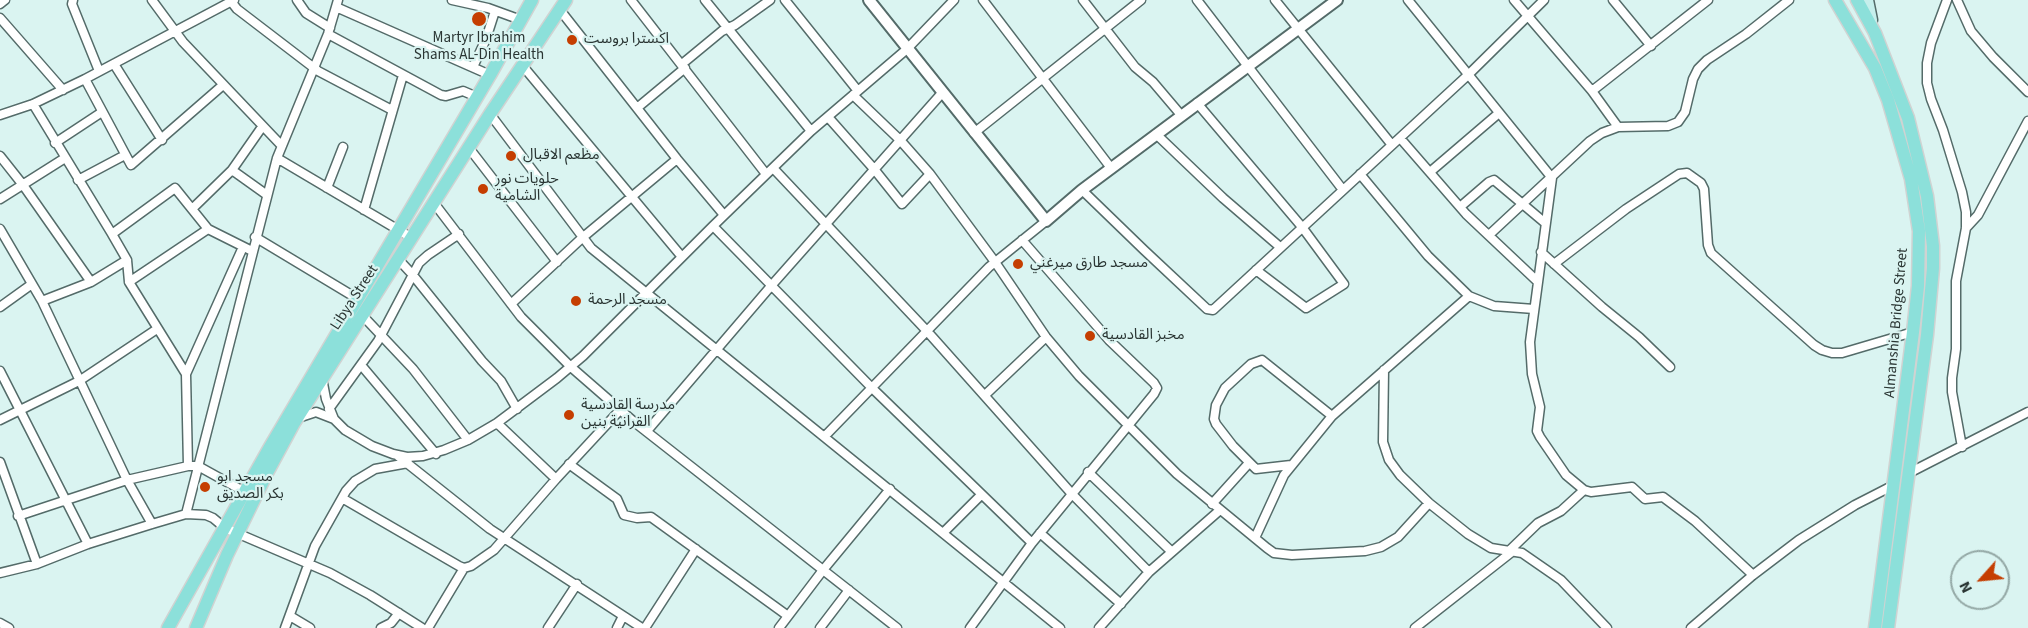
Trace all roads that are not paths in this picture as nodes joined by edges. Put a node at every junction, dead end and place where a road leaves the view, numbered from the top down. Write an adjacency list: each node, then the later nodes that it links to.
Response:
1 (5, 0): 31 (street)
2 (73, 0): 52 (street)
3 (152, 0): 42 (street)
4 (297, 0): 41 (street)
5 (452, 0): 34 (street)
6 (532, 0): 37 (main road, Libya Street)
7 (631, 0): 48 (street)
8 (705, 0): 39 (street)
9 (770, 0): 39 (street)
10 (784, 0): 62 (street)
11 (869, 0): 45 (street)
12 (954, 0): 45 (street)
13 (983, 0): 57 (street)
14 (1083, 0): 40 (street)
15 (1142, 0): 40 (street)
16 (1197, 0): 49 (street)
17 (1275, 0): 38 (street)
18 (1337, 0): 38 (street)
19 (1408, 0): 55 (street)
20 (1514, 0): 35 (street)
21 (1544, 0): 35 (street)
22 (1613, 0): 44 (street)
23 (1708, 0): 44 (street)
24 (1789, 0): 76 (street)
25 (1835, 0): 158 (main road, Almanshia Bridge Street)
26 (1857, 0): 43 (main road, Almanshia Bridge Street)
27 (1867, 0): 43 (main road)
28 (1947, 0): 121 (street)
29 (1957, 0): 61 (street)
30 (232, 1): 42 (street); 51 (street)
31 (0, 4)
32 (337, 4): 41 (street); 50 (street)
33 (563, 5): 47 (main road, Libya Street); 67 (street)
34 (491, 6): 37 (street); 50 (street)
35 (1528, 15): 55 (street); 60 (street)
36 (0, 18): 59 (street)
37 (521, 20): 54 (main road, Libya Street)
38 (1298, 27): 49 (street); 85 (street)
39 (728, 28): 48 (street); 78 (street)
40 (1104, 29): 57 (street); 72 (street)
41 (329, 31): 51 (street); 53 (street)
42 (175, 32): 46 (street); 58 (street)
43 (1875, 33): 197 (main road, Almanshia Bridge Street)
44 (1651, 46): 60 (street)
45 (908, 49): 62 (street); 63 (street)
46 (114, 64): 52 (street); 82 (street)
47 (522, 65): 71 (main road, Libya Street); 108 (street)
48 (684, 66): 67 (street); 97 (street)
49 (1247, 66): 65 (street); 106 (street)
50 (472, 67): 54 (street)
51 (315, 68): 68 (street); 86 (street)
52 (99, 71): 56 (street)
53 (403, 75): 64 (street); 68 (street)
54 (490, 75): 64 (main road, Libya Street)
55 (1468, 75): 70 (street); 81 (street)
56 (85, 79): 59 (street); 69 (street)
57 (1043, 79): 79 (street); 94 (street)
58 (223, 86): 77 (street); 82 (street)
59 (63, 90): 66 (street)
60 (1592, 91): 76 (street)
61 (2028, 92)
62 (856, 93): 74 (street); 83 (street)
63 (942, 93): 79 (street); 83 (street)
64 (477, 97): 123 (main road, Libya Street)
65 (1197, 103): 72 (street); 120 (street)
66 (33, 104): 73 (street); 84 (street)
67 (638, 108): 93 (street)
68 (392, 110): 114 (street)
69 (102, 112): 84 (street); 89 (street)
70 (1499, 113): 98 (street); 101 (street)
71 (490, 114): 88 (main road, Libya Street); 130 (street)
72 (1181, 115): 80 (street)
73 (0, 116)
74 (828, 117): 78 (street); 95 (street)
75 (2028, 122): 121 (street)
76 (1618, 127): 101 (street)
77 (262, 128): 86 (street); 96 (street)
78 (811, 131): 97 (street)
79 (974, 133): 116 (street)
80 (1156, 134): 94 (street); 132 (street)
81 (1400, 138): 85 (street); 98 (street)
82 (162, 140): 89 (street)
83 (900, 140): 95 (street); 99 (street)
84 (55, 143): 91 (street)
85 (1392, 145): 100 (street)
86 (281, 146): 92 (street)
87 (343, 147): 104 (street)
88 (470, 147): 110 (main road, Libya Street); 138 (street)
89 (125, 155): 102 (street)
90 (0, 156): 103 (street)
91 (65, 158): 102 (street); 103 (street)
92 (277, 158): 104 (street); 107 (street)
93 (676, 159): 108 (street); 115 (street)
94 (1111, 168): 105 (street)
95 (874, 169): 99 (street); 118 (street)
96 (231, 170): 107 (street); 113 (street)
97 (770, 171): 115 (street); 118 (street)
98 (1430, 172): 112 (street)
99 (930, 174): 139 (street)
100 (1360, 174): 106 (street); 149 (street)
101 (1552, 178): 111 (street); 117 (street)
102 (78, 180): 125 (street)
103 (23, 185): 109 (street); 144 (street)
104 (327, 188): 114 (street)
105 (1082, 190): 116 (street); 141 (street)
106 (1343, 190): 120 (street)
107 (267, 195): 128 (street)
108 (631, 197): 130 (street); 135 (street)
109 (0, 199)
110 (434, 203): 126 (street); 129 (main road, Libya Street)
111 (1524, 204): 112 (street); 117 (street); 127 (street)
112 (1460, 207): 127 (street)
113 (192, 209): 122 (street); 125 (street)
114 (364, 210): 123 (street)
115 (724, 216): 119 (street)
116 (1046, 221): 131 (street)
117 (1544, 222): 134 (street)
118 (827, 224): 147 (street); 157 (street)
119 (713, 226): 135 (street); 147 (street)
120 (1302, 227): 132 (street); 141 (street)
121 (1966, 228): 186 (street)
122 (208, 229): 133 (street); 145 (street)
123 (398, 230): 129 (street); 150 (main road, Libya Street)
124 (1, 233): 146 (street)
125 (112, 234): 137 (street)
126 (459, 234): 142 (street); 152 (street)
127 (1489, 236): 143 (street)
128 (255, 237): 133 (street); 150 (street)
129 (412, 238): 136 (main road, Libya Street)
130 (582, 238): 138 (street); 148 (street)
131 (1022, 240): 139 (street); 182 (street)
132 (1280, 247): 141 (street)
133 (248, 249): 167 (street); 195 (street)
134 (1541, 252): 140 (street); 143 (street)
135 (682, 257): 148 (street)
136 (398, 259): 142 (street); 155 (main road, Libya Street)
137 (127, 260): 144 (street); 145 (street)
138 (557, 262): 152 (street)
139 (995, 262): 157 (street); 160 (street)
140 (1554, 264): 158 (street); 164 (street)
141 (1256, 270)
142 (412, 274): 159 (street); 174 (street)
143 (1537, 281): 154 (street)
144 (91, 282): 151 (street)
145 (129, 282): 156 (street)
146 (32, 284): 151 (street); 153 (street)
147 (771, 286): 161 (street); 170 (street)
148 (648, 293): 161 (street); 163 (street)
149 (1469, 296): 154 (street); 165 (street)
150 (358, 298): 203 (main road, Libya Street)
151 (42, 301): 169 (street)
152 (511, 304): 163 (street)
153 (0, 308)
154 (1534, 309): 202 (street)
155 (362, 315): 159 (street); 168 (main road, Libya Street)
156 (157, 329): 167 (street); 169 (street)
157 (926, 330): 170 (street); 171 (street)
158 (1913, 332): 200 (main road, Almanshia Bridge Street)
159 (382, 334): 162 (street); 185 (street)
160 (1046, 337): 171 (street); 182 (street)
161 (717, 348): 183 (street); 184 (street)
162 (362, 365): 173 (street); 187 (street)
163 (572, 366): 174 (street); 175 (street)
164 (1670, 368)
165 (1384, 370): 177 (street); 208 (street)
166 (0, 371): 172 (street)
167 (186, 374): 194 (street)
168 (322, 378): 173 (street); 178 (main road, Libya Street)
169 (79, 381): 172 (street); 198 (street)
170 (872, 388): 184 (street); 205 (street)
171 (984, 395): 204 (street)
172 (20, 409): 180 (street); 207 (street)
173 (329, 409): 179 (street)
174 (517, 409): 181 (street)
175 (620, 410): 183 (street); 192 (street)
176 (2028, 412): 186 (street)
177 (1332, 416): 190 (street); 193 (street)
178 (297, 418): 179 (street); 215 (main road, Libya Street)
179 (334, 419): 188 (street)
180 (0, 420)
181 (497, 423): 185 (street); 199 (street)
182 (1127, 426): 196 (street); 209 (street)
183 (647, 431): 228 (street)
184 (825, 436): 201 (street)
185 (468, 440): 187 (street)
186 (1962, 447): 197 (street)
187 (436, 454): 188 (street)
188 (397, 455): 191 (street)
189 (0, 462): 212 (street)
190 (1249, 463): 193 (street); 209 (street)
191 (408, 464): 206 (street); 219 (street)
192 (569, 464): 199 (street); 222 (street)
193 (1291, 465): 218 (street)
194 (188, 466): 195 (street); 198 (street)
195 (198, 466): 203 (street); 211 (street)
196 (1089, 472): 204 (street); 224 (street)
197 (1909, 473): 263 (main road, Almanshia Bridge Street)
198 (127, 480): 207 (street); 213 (street)
199 (555, 480): 219 (street)
200 (1893, 485): 231 (street); 262 (main road, Almanshia Bridge Street)
201 (890, 489): 216 (street); 228 (street)
202 (1584, 490): 223 (street); 231 (street)
203 (245, 492): 214 (main road, Libya Street)
204 (1072, 494): 217 (street); 229 (street)
205 (981, 495): 216 (street); 220 (street)
206 (342, 498): 225 (street); 227 (street)
207 (66, 499): 212 (street); 221 (street)
208 (1429, 503): 218 (street); 223 (street)
209 (1212, 504): 210 (street)
210 (1220, 510): 218 (street); 224 (street)
211 (186, 514): 213 (street); 214 (street)
212 (18, 516): 226 (street)
213 (152, 524): 221 (street)
214 (225, 528): 215 (street); 243 (main road, Libya Street)
215 (238, 533): 225 (street); 244 (main road, Libya Street)
216 (943, 533): 233 (street)
217 (1040, 533): 220 (street); 236 (street)
218 (1255, 538)
219 (504, 539): 227 (street); 234 (street)
220 (1032, 543): 233 (street)
221 (88, 544): 226 (street)
222 (696, 549): 240 (street); 252 (street)
223 (1511, 551): 259 (street); 260 (street)
224 (1172, 552): 229 (street)
225 (308, 562): 237 (street); 238 (street)
226 (37, 564): 230 (street)
227 (464, 568): 249 (street)
228 (823, 570): 235 (street); 240 (street)
229 (1149, 572): 236 (street)
230 (2, 573): 232 (street)
231 (1754, 574): 261 (street)
232 (0, 581)
233 (1004, 582): 256 (street); 257 (street)
234 (577, 584): 239 (street); 250 (street)
235 (849, 590): 254 (street); 255 (street)
236 (1121, 604): 258 (street)
237 (399, 613): 247 (street); 248 (street)
238 (290, 616): 245 (street); 246 (street)
239 (623, 616): 251 (street); 252 (street)
240 (788, 616): 253 (street)
241 (0, 623): 242 (street)
242 (9, 628)
243 (168, 628)
244 (196, 628)
245 (285, 628)
246 (310, 628)
247 (381, 628)
248 (422, 628)
249 (428, 628)
250 (548, 628)
251 (617, 628)
252 (643, 628)
253 (779, 628)
254 (820, 628)
255 (896, 628)
256 (970, 628)
257 (1060, 628)
258 (1099, 628)
259 (1415, 628)
260 (1607, 628)
261 (1691, 628)
262 (1875, 628)
263 (1888, 628)

